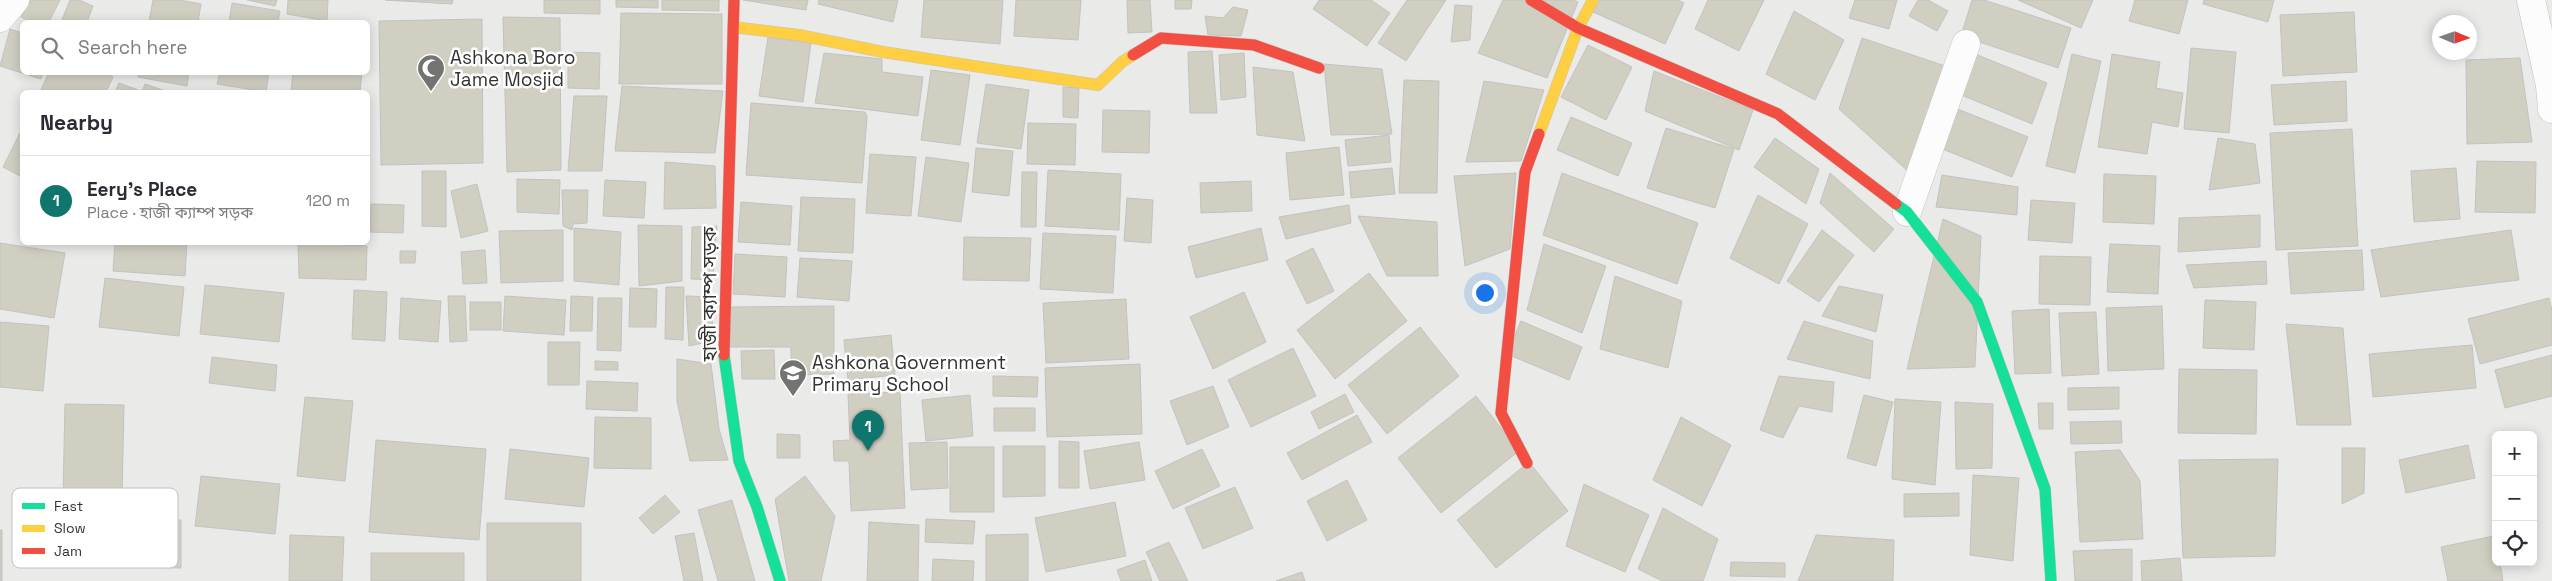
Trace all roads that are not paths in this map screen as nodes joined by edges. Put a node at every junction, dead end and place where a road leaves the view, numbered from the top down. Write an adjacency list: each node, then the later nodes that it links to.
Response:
1 (15, 0): 6 (street)
2 (734, 0): 7 (street, হাজী ক্যাম্প সড়ক)
3 (1531, 0): 8 (street)
4 (1593, 0): 8 (street)
5 (2531, 0): 11 (street)
6 (0, 18)
7 (733, 26): 10 (street); 14 (street, হাজী ক্যাম্প সড়ক)
8 (1578, 28): 12 (street); 13 (street)
9 (1966, 44): 12 (street)
10 (1319, 68)
11 (2552, 109)
12 (1906, 212): 15 (street)
13 (1527, 463)
14 (780, 581)
15 (2051, 581)

